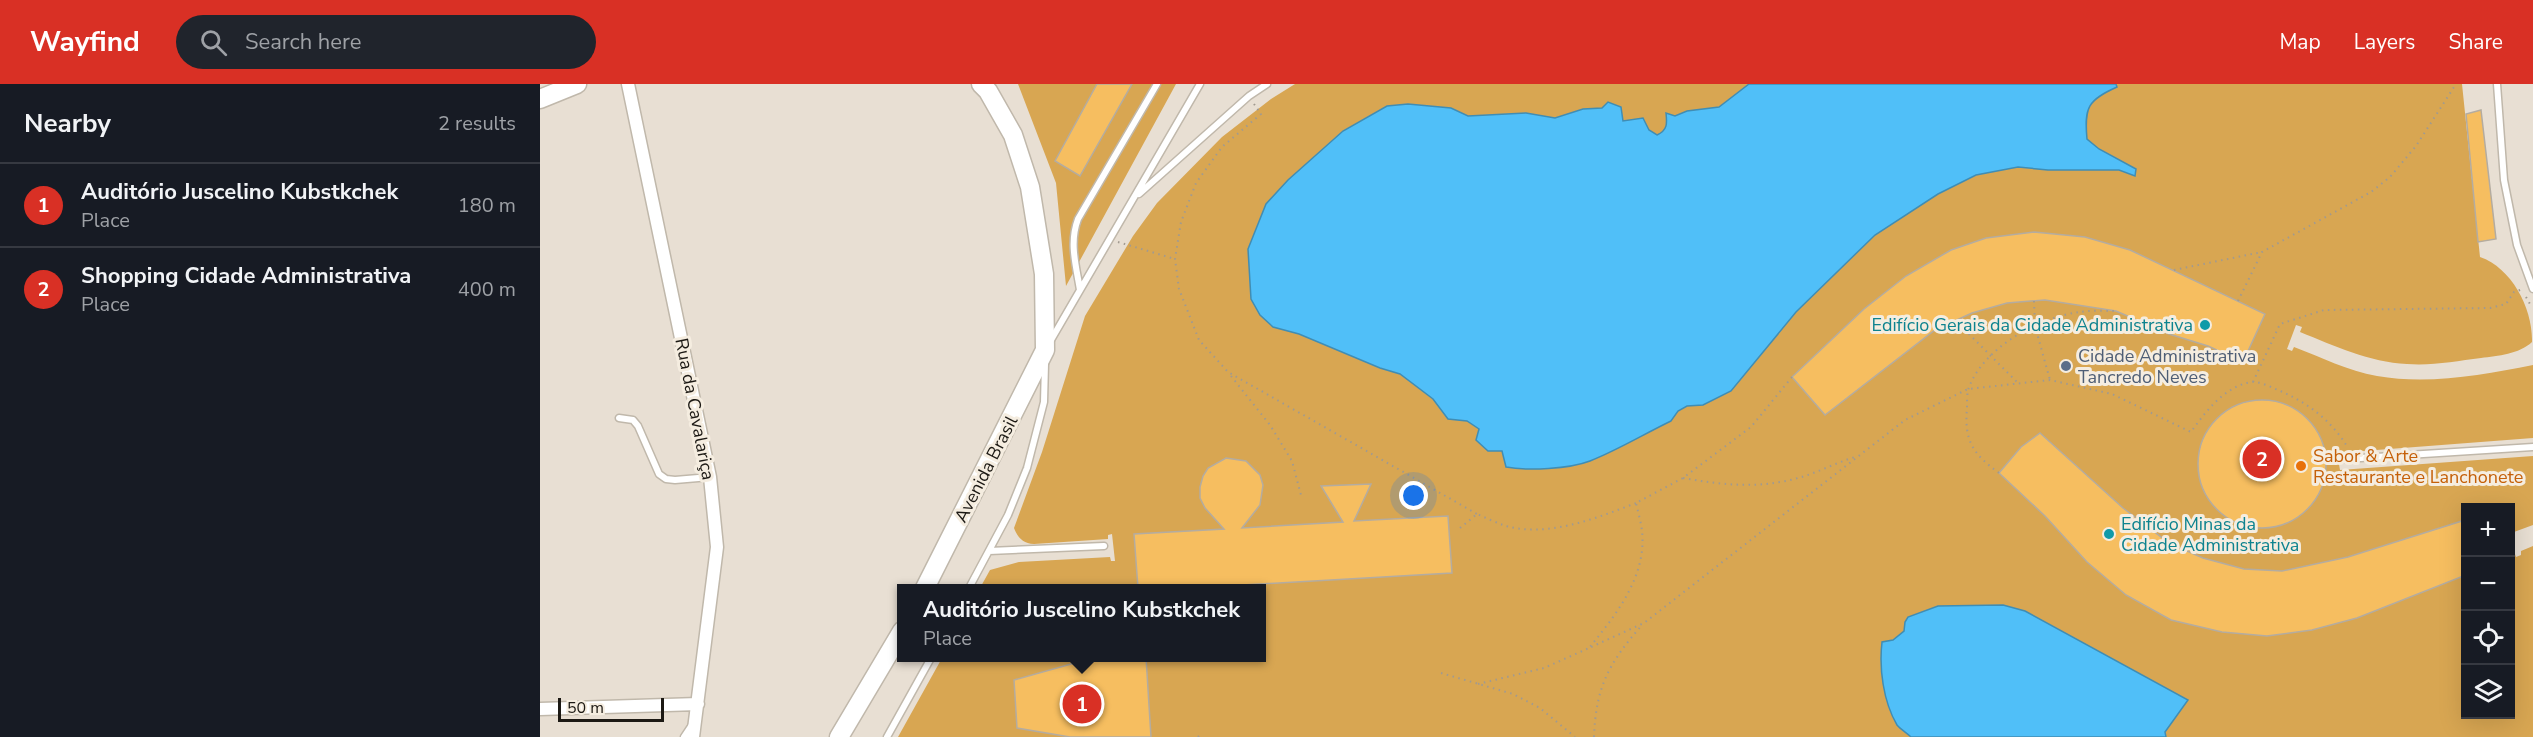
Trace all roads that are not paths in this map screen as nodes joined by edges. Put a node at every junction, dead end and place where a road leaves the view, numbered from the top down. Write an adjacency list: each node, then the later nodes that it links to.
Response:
1 (577, 84): 8 (street)
2 (628, 84): 16 (street, Rua da Cavalariça)
3 (981, 84): 12 (street)
4 (1156, 84): 11 (lane)
5 (1200, 84): 9 (lane)
6 (1267, 84): 9 (lane)
7 (2497, 84): 10 (lane)
8 (540, 99)
9 (1134, 198): 11 (lane)
10 (2533, 289)
11 (1080, 290): 12 (lane)
12 (1045, 350): 18 (lane); 19 (street, Avenida Brasil)
13 (618, 418): 16 (lane)
14 (2533, 447): 15 (lane)
15 (2345, 459)
16 (710, 477): 23 (street, Rua da Cavalariça)
17 (1104, 546): 18 (lane)
18 (989, 551): 20 (lane)
19 (927, 584)
20 (971, 584)
21 (897, 639): 28 (street)
22 (928, 662): 29 (lane)
23 (698, 704): 24 (street); 25 (street, Rua da Cavalariça)
24 (540, 709)
25 (697, 717): 26 (lane); 27 (street, Rua da Cavalariça)
26 (684, 737)
27 (693, 737)
28 (839, 737)
29 (887, 737)

